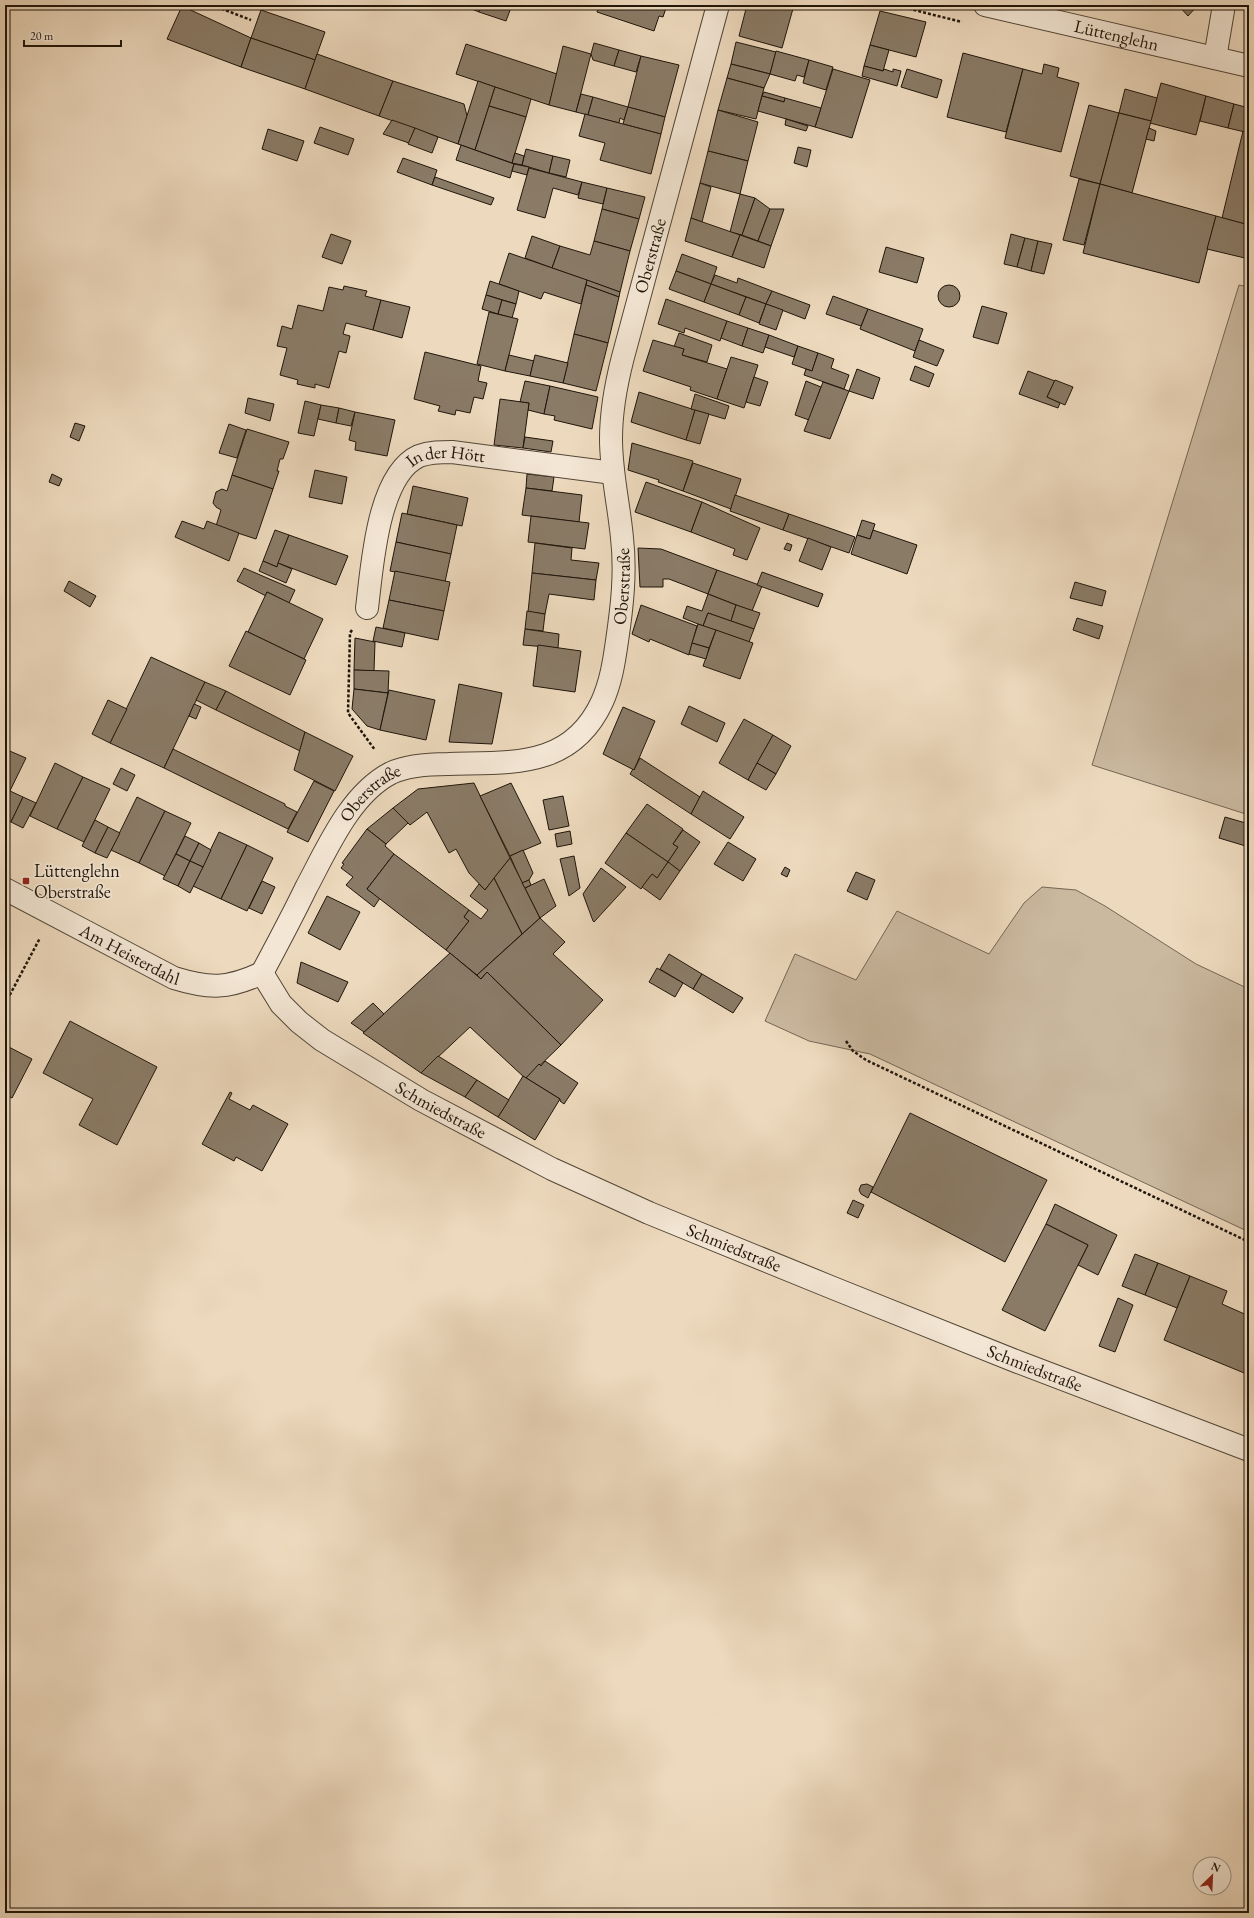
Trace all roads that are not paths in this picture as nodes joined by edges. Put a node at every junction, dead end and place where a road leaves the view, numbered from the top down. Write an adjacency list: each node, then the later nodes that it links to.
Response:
1 (718, 5): 6 (street, Oberstraße)
2 (985, 5): 4 (street, Lüttenglehn)
3 (1224, 5): 4 (street)
4 (1214, 58): 5 (street, Lüttenglehn)
5 (1249, 66)
6 (613, 473): 7 (street, In der Hött); 9 (street, Oberstraße)
7 (367, 608)
8 (5, 889): 9 (street, Am Heisterdahl)
9 (262, 973): 10 (street, Schmiedstraße)
10 (1249, 1450)

